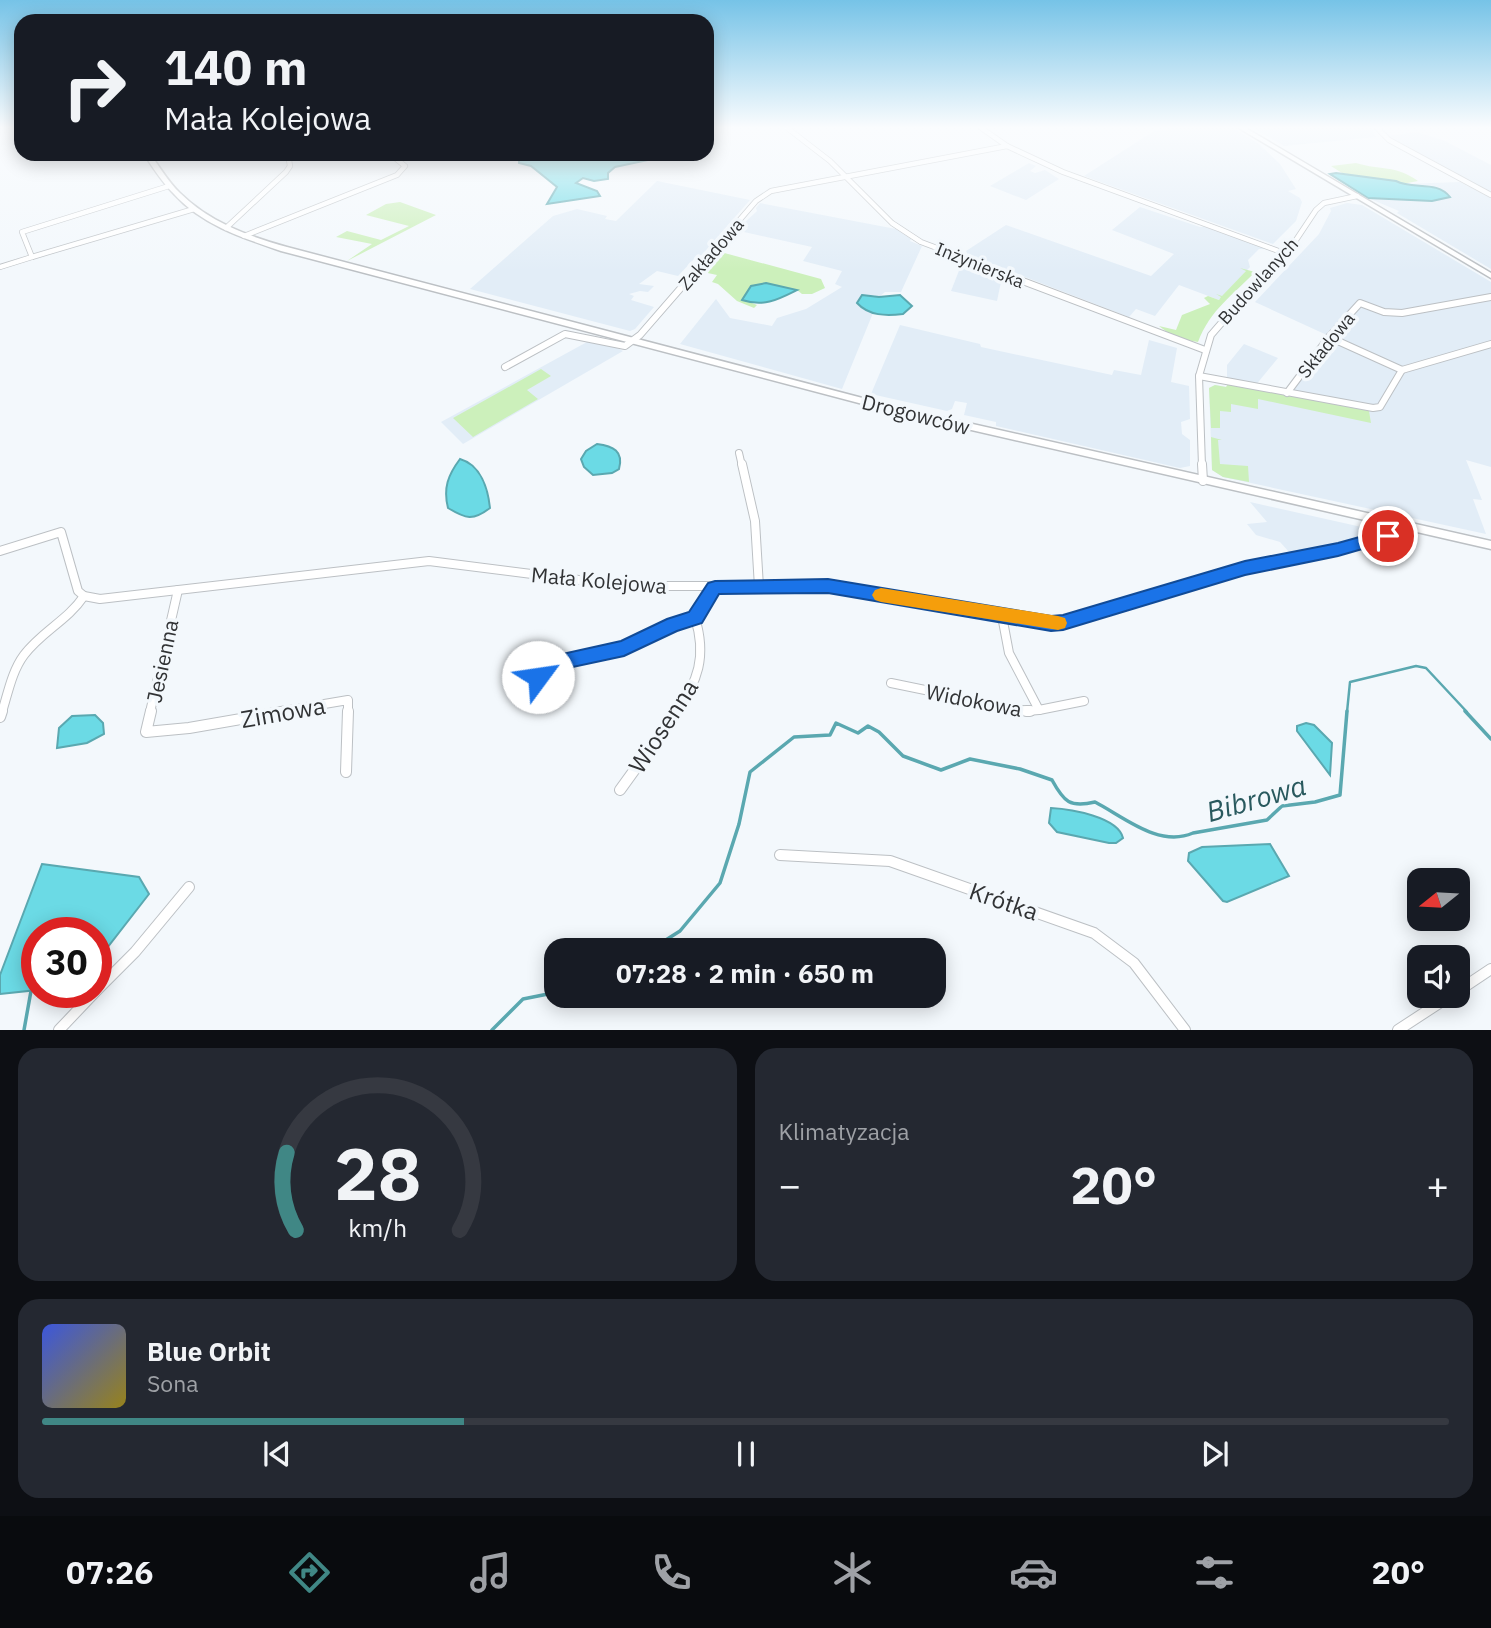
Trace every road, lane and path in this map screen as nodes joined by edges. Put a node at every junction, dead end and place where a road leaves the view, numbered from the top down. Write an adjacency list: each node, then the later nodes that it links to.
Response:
1 (161, 175): 9 (main road, Drogowców)
2 (283, 175): 13 (street)
3 (397, 175): 14 (street)
4 (849, 175): 8 (street, Zakładowa)
5 (1071, 175): 15 (street)
6 (1322, 175): 11 (main road)
7 (1454, 175): 10 (street)
8 (844, 176): 21 (street, Zakładowa); 23 (street, Inżynierska)
9 (169, 186): 12 (main road, Drogowców); 16 (street)
10 (1491, 195)
11 (1357, 196): 15 (street, Budowlanych); 18 (main road)
12 (194, 209): 13 (main road, Drogowców); 16 (street)
13 (226, 228): 14 (main road, Drogowców)
14 (244, 236): 21 (main road, Drogowców)
15 (1284, 253): 23 (street, Budowlanych)
16 (32, 257): 17 (street)
17 (0, 267)
18 (1491, 275)
19 (1491, 297): 20 (street, Składowa)
20 (1329, 337): 25 (street); 27 (street, Składowa)
21 (632, 341): 24 (street); 29 (main road, Drogowców)
22 (1491, 344): 25 (street)
23 (1205, 350): 26 (street, Budowlanych)
24 (505, 367)
25 (1402, 370): 27 (street)
26 (1199, 376): 27 (street); 29 (street, Budowlanych)
27 (1287, 393)
28 (739, 453): 34 (street)
29 (1203, 481): 30 (main road, Drogowców)
30 (1385, 522): 31 (main road, Drogowców); 37 (street, Mała Kolejowa)
31 (1491, 545)
32 (0, 551): 36 (street)
33 (715, 587): 34 (street, Mała Kolejowa); 35 (street, Mała Kolejowa); 38 (street)
34 (760, 587): 37 (street, Mała Kolejowa)
35 (178, 590): 36 (street, Mała Kolejowa); 44 (street, Jesienna)
36 (84, 596): 43 (street)
37 (1002, 616): 42 (street, Widokowa)
38 (695, 618): 39 (street); 46 (street, Wiosenna)
39 (538, 677)
40 (891, 683): 42 (street, Widokowa)
41 (1084, 701): 42 (street)
42 (1039, 710)
43 (0, 717)
44 (146, 732): 45 (street, Zimowa)
45 (346, 772)
46 (620, 790)
47 (780, 855): 55 (street, Krótka)
48 (189, 887): 50 (street)
49 (1491, 969): 51 (street)
50 (112, 976)
51 (1470, 983)
52 (80, 1008): 54 (street)
53 (1432, 1008): 56 (street)
54 (59, 1030)
55 (1185, 1030)
56 (1398, 1030)

